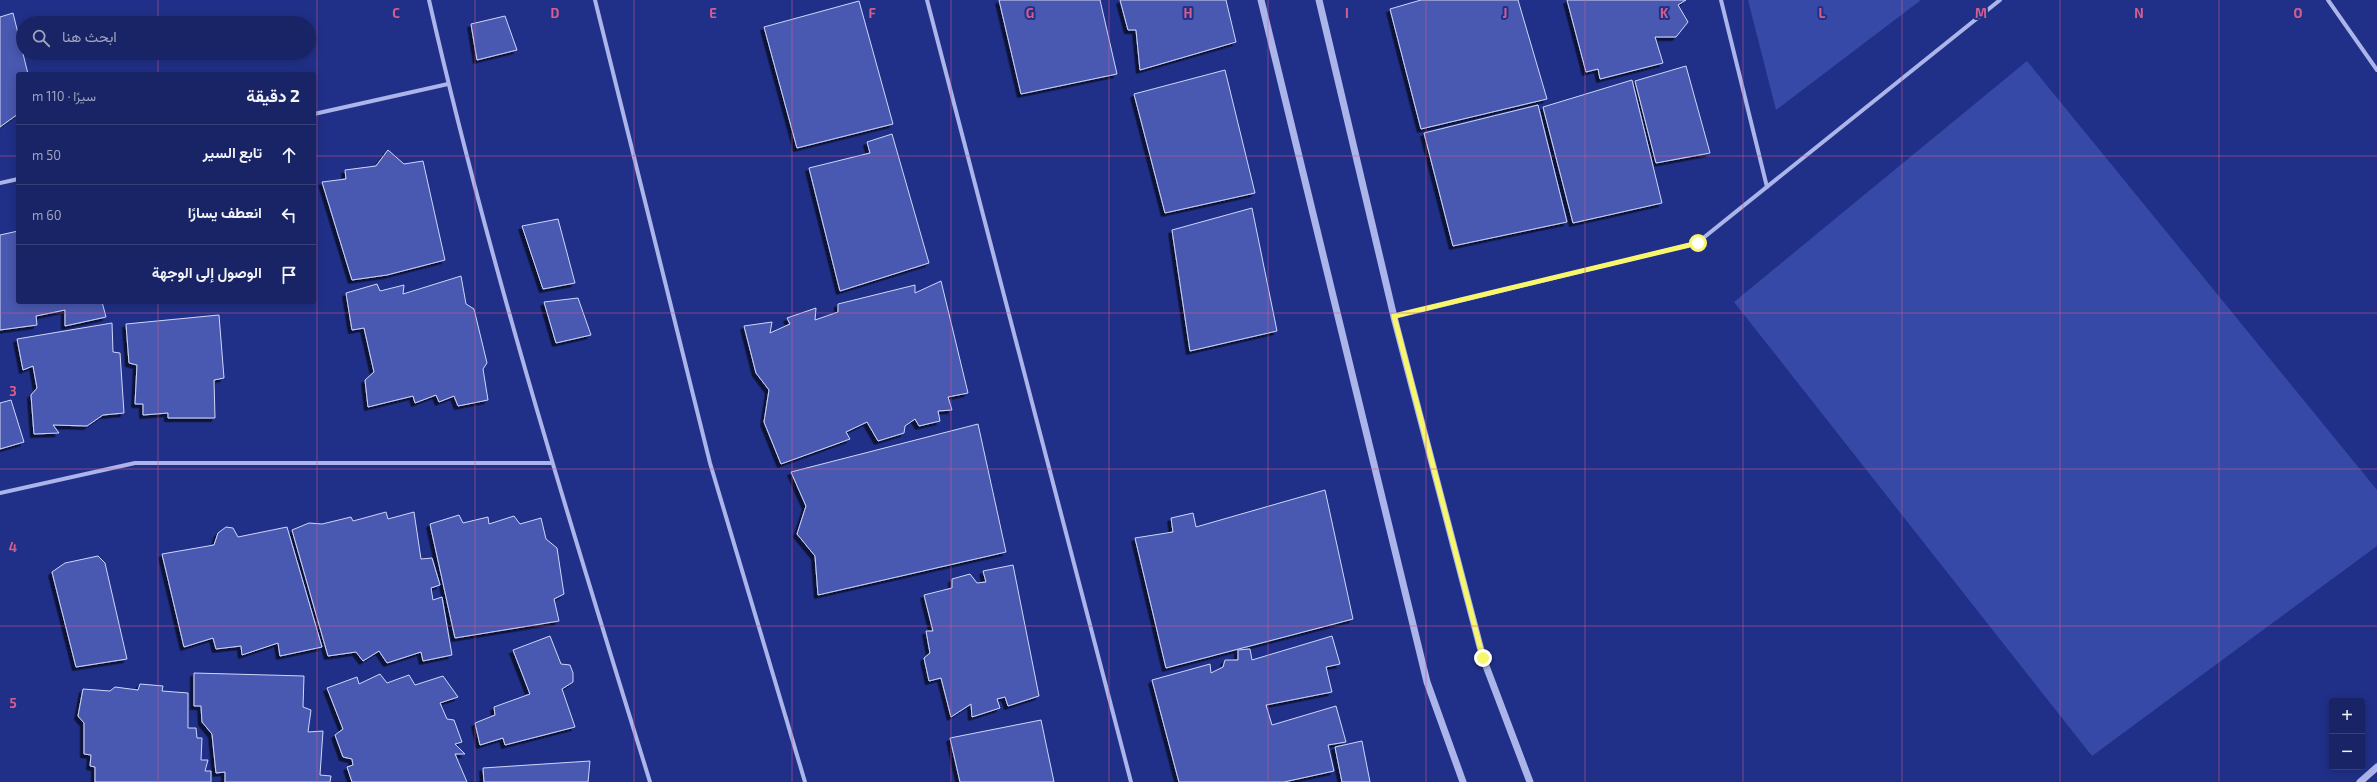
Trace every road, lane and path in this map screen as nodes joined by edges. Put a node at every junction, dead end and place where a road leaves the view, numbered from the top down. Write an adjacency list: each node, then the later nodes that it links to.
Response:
1 (429, 0): 10 (street)
2 (595, 0): 20 (street)
3 (927, 0): 21 (street)
4 (1262, 0): 22 (street)
5 (1319, 0): 15 (street)
6 (1721, 0): 14 (street)
7 (2000, 0): 14 (street)
8 (2328, 0): 9 (street)
9 (2377, 70)
10 (448, 84): 11 (street); 16 (street)
11 (316, 114)
12 (16, 179): 13 (street)
13 (0, 183)
14 (1767, 187): 15 (street)
15 (1394, 316): 23 (street)
16 (551, 463): 17 (street); 19 (street)
17 (0, 493)
18 (2377, 767): 24 (street)
19 (650, 782)
20 (805, 782)
21 (1131, 782)
22 (1463, 782)
23 (1530, 782)
24 (2360, 782)

